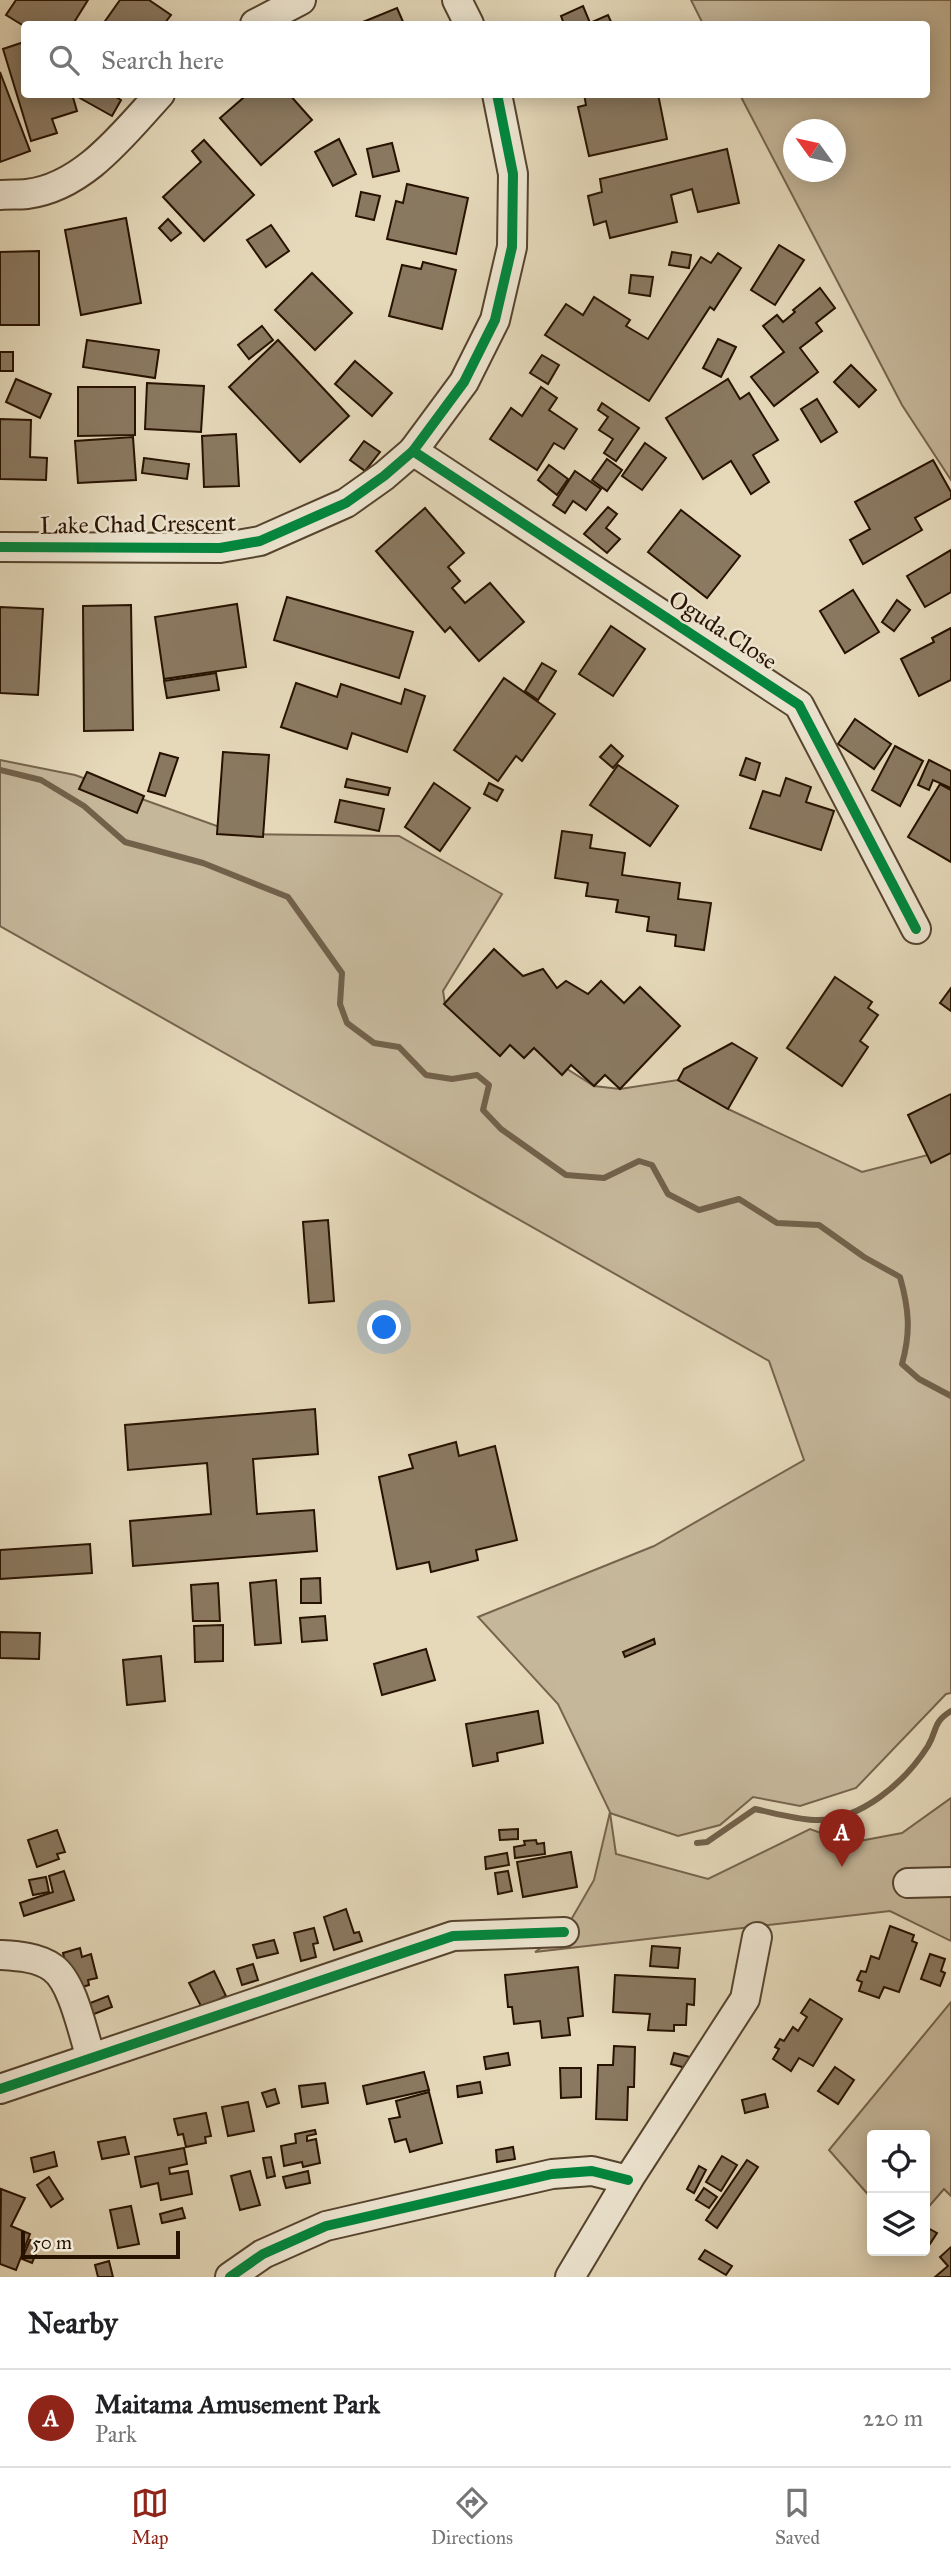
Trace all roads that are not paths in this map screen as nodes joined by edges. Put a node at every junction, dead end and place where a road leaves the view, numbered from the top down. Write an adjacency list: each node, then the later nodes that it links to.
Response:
1 (301, 0): 3 (street)
2 (457, 0): 4 (street)
3 (261, 21)
4 (468, 21)
5 (156, 98): 7 (street)
6 (498, 98): 8 (street, Lake Chad Crescent)
7 (0, 195)
8 (413, 452): 9 (street, Lake Chad Crescent); 10 (street, Oguda Close)
9 (0, 547)
10 (916, 929)
11 (908, 1882): 12 (street)
12 (951, 1882)
13 (564, 1932): 16 (street)
14 (757, 1937): 18 (street)
15 (0, 1955): 16 (street)
16 (91, 2058): 17 (street)
17 (0, 2089)
18 (628, 2180): 19 (street); 20 (street)
19 (230, 2277)
20 (570, 2277)

